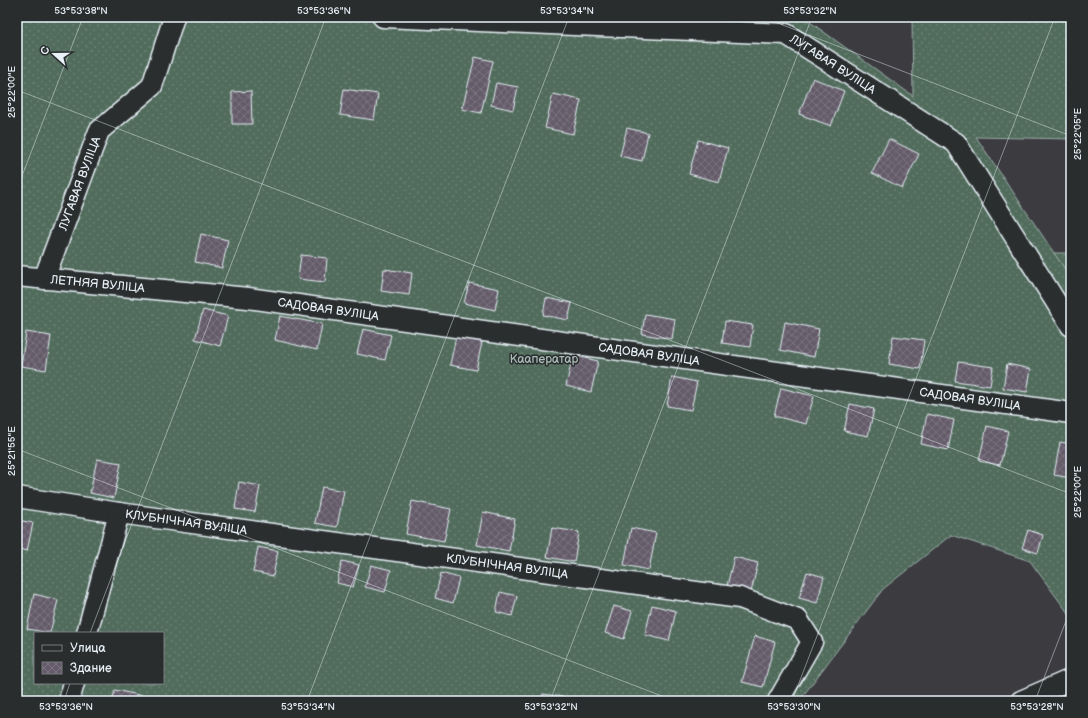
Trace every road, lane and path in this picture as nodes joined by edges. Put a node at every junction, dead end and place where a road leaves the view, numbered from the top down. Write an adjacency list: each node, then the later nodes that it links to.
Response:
1 (174, 17): 4 (street, ЛУГАВАЯ ВУЛІЦА)
2 (383, 17): 6 (street, ЛУГАВАЯ ВУЛІЦА)
3 (17, 276): 4 (street, ЛЕТНЯЯ ВУЛІЦА)
4 (44, 279): 5 (street, ЛЕТНЯЯ ВУЛІЦА)
5 (178, 292): 7 (street, САДОВАЯ ВУЛІЦА)
6 (1071, 326)
7 (1071, 413)
8 (17, 497): 9 (street)
9 (119, 513): 10 (street); 14 (street, КЛУБНІЧНАЯ ВУЛІЦА)
10 (87, 632)
11 (1071, 681): 15 (street)
12 (74, 684): 13 (street)
13 (69, 701)
14 (778, 701)
15 (1021, 701)

